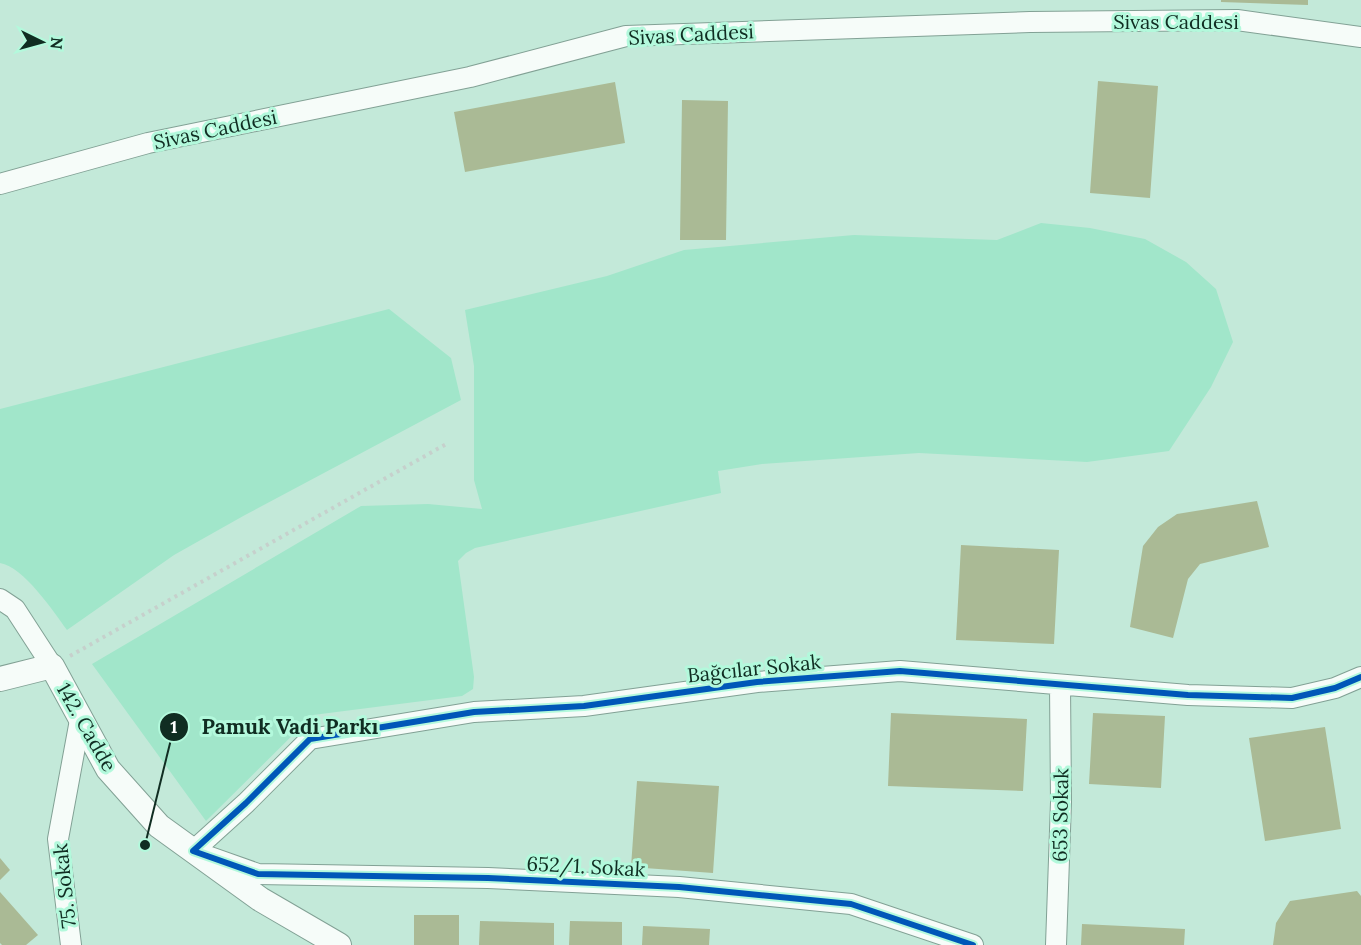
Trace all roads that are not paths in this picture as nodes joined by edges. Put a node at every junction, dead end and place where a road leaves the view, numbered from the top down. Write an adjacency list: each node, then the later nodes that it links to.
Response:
1 (1361, 37): 2 (street, Sivas Caddesi)
2 (0, 183)
3 (0, 599): 4 (street)
4 (52, 666): 6 (street, 142. Cadde); 8 (street, 142. Cadde)
5 (1361, 677): 7 (street, Bağcılar Sokak)
6 (0, 679)
7 (1060, 685): 9 (street, Bağcılar Sokak); 13 (street, 653 Sokak)
8 (80, 720): 9 (street, 142. Cadde); 10 (street, 75. Sokak)
9 (193, 851): 11 (street, 142. Cadde); 12 (street, 652/1. Sokak)
10 (71, 945)
11 (339, 945)
12 (973, 945)
13 (1056, 945)

